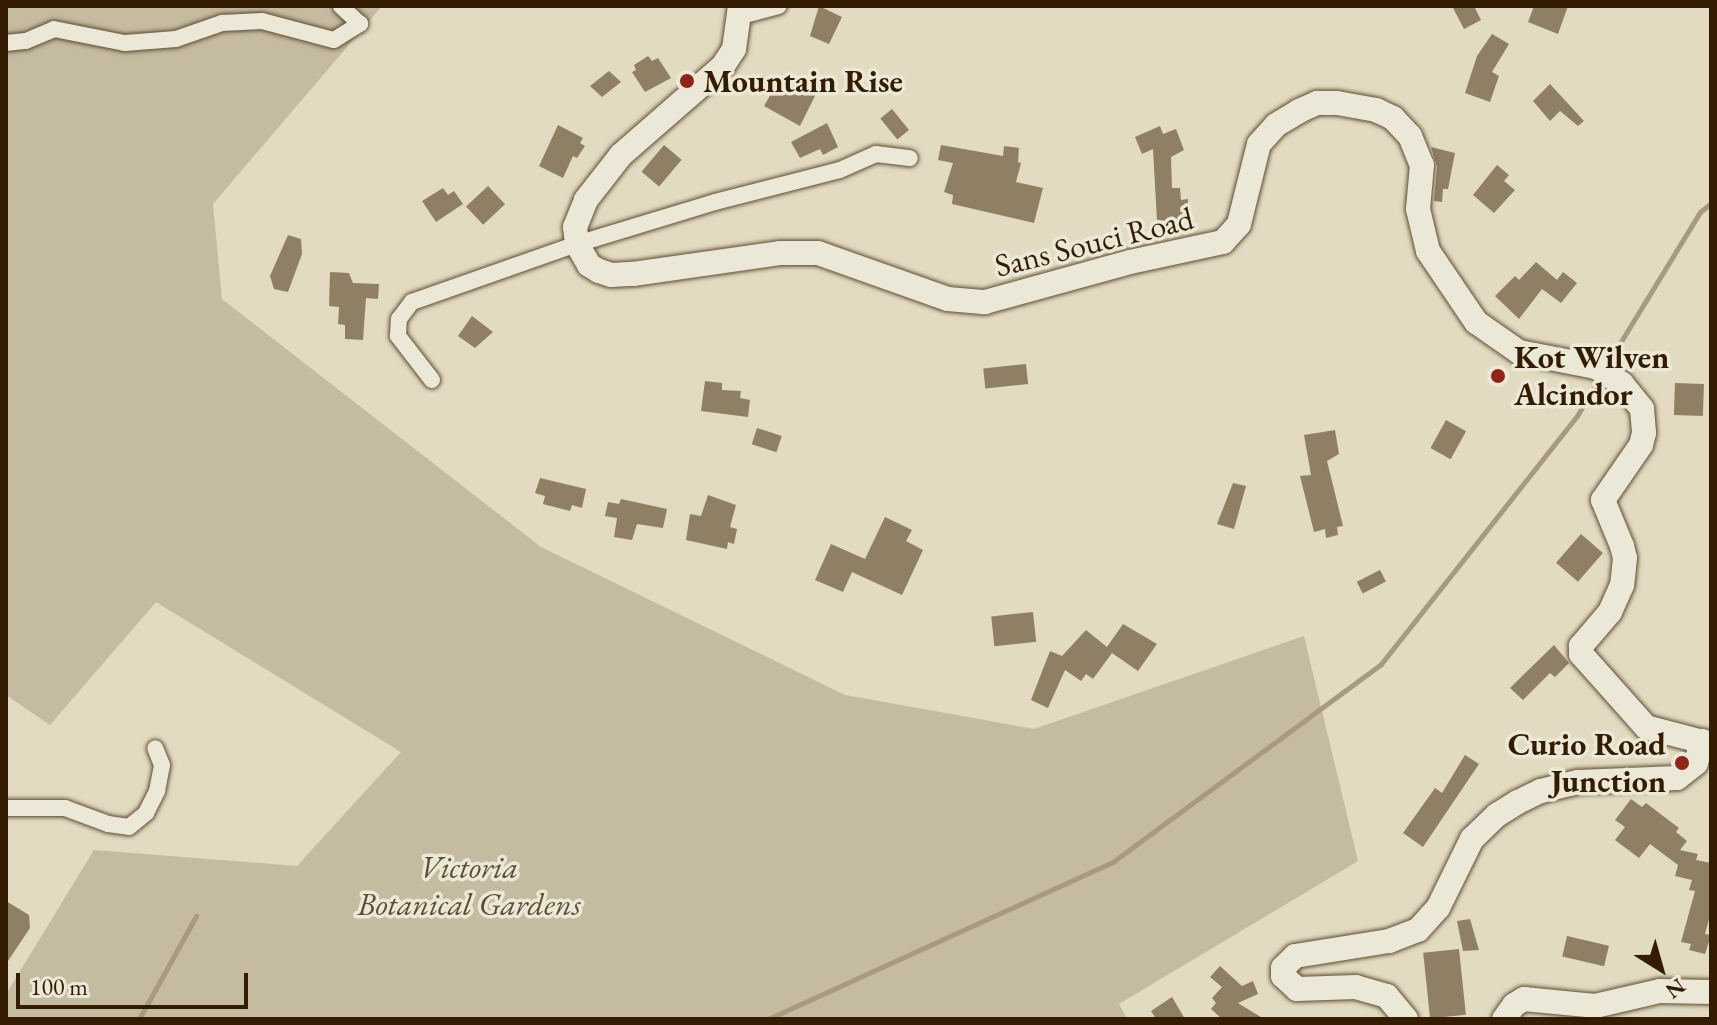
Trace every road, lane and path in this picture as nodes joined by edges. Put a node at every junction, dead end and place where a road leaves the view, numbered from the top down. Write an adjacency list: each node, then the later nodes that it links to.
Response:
1 (341, 6): 4 (street)
2 (779, 6): 3 (street)
3 (740, 11): 6 (main road)
4 (6, 43)
5 (910, 158): 6 (street)
6 (577, 244): 7 (street); 8 (main road, Sans Souci Road)
7 (432, 380)
8 (1707, 742): 12 (main road)
9 (155, 748): 10 (street)
10 (6, 808)
11 (1711, 992): 13 (main road)
12 (1406, 1019)
13 (1504, 1019)

